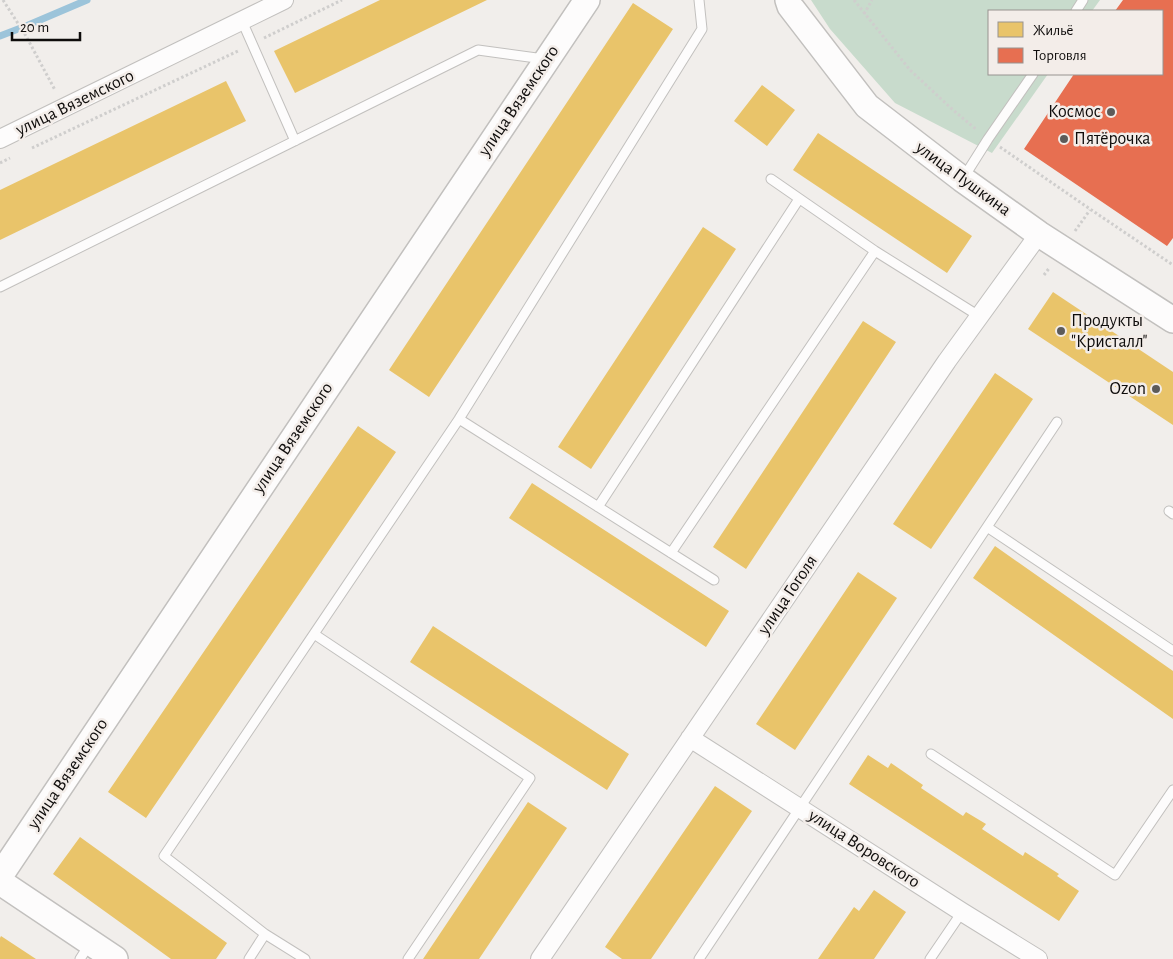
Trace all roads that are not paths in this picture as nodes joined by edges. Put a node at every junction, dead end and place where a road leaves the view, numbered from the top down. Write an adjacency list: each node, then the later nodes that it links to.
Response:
1 (284, 0): 5 (street, улица Вяземского)
2 (587, 0): 6 (street, улица Вяземского)
3 (699, 0): 18 (lane)
4 (788, 0): 11 (street, улица Пушкина)
5 (242, 21): 8 (street, улица Вяземского); 9 (lane)
6 (547, 60): 9 (lane); 30 (street, улица Вяземского)
7 (1032, 75): 11 (lane)
8 (0, 139)
9 (295, 141): 15 (lane)
10 (771, 179): 12 (lane)
11 (962, 180): 13 (street, улица Пушкина)
12 (799, 199): 14 (lane); 20 (lane)
13 (1039, 234): 16 (street, улица Гоголя); 17 (street, улица Пушкина)
14 (875, 251): 16 (lane); 22 (lane)
15 (0, 287)
16 (979, 316): 26 (street, улица Гоголя)
17 (1173, 320)
18 (458, 419): 20 (lane); 24 (lane)
19 (1057, 422): 21 (lane)
20 (598, 507): 22 (lane)
21 (987, 527): 25 (lane); 29 (lane)
22 (671, 553): 23 (lane)
23 (714, 580)
24 (314, 634): 33 (lane); 38 (lane)
25 (1173, 651)
26 (690, 738): 29 (street, улица Воровского); 39 (street, улица Гоголя)
27 (931, 754): 28 (lane)
28 (1173, 790)
29 (800, 808): 32 (street, улица Воровского); 40 (lane)
30 (0, 876)
31 (0, 882): 34 (street)
32 (962, 912): 41 (lane); 42 (street, улица Воровского)
33 (265, 934): 36 (lane); 37 (lane)
34 (85, 951): 35 (street)
35 (115, 959)
36 (249, 959)
37 (305, 959)
38 (408, 959)
39 (540, 959)
40 (699, 959)
41 (930, 959)
42 (1038, 959)

